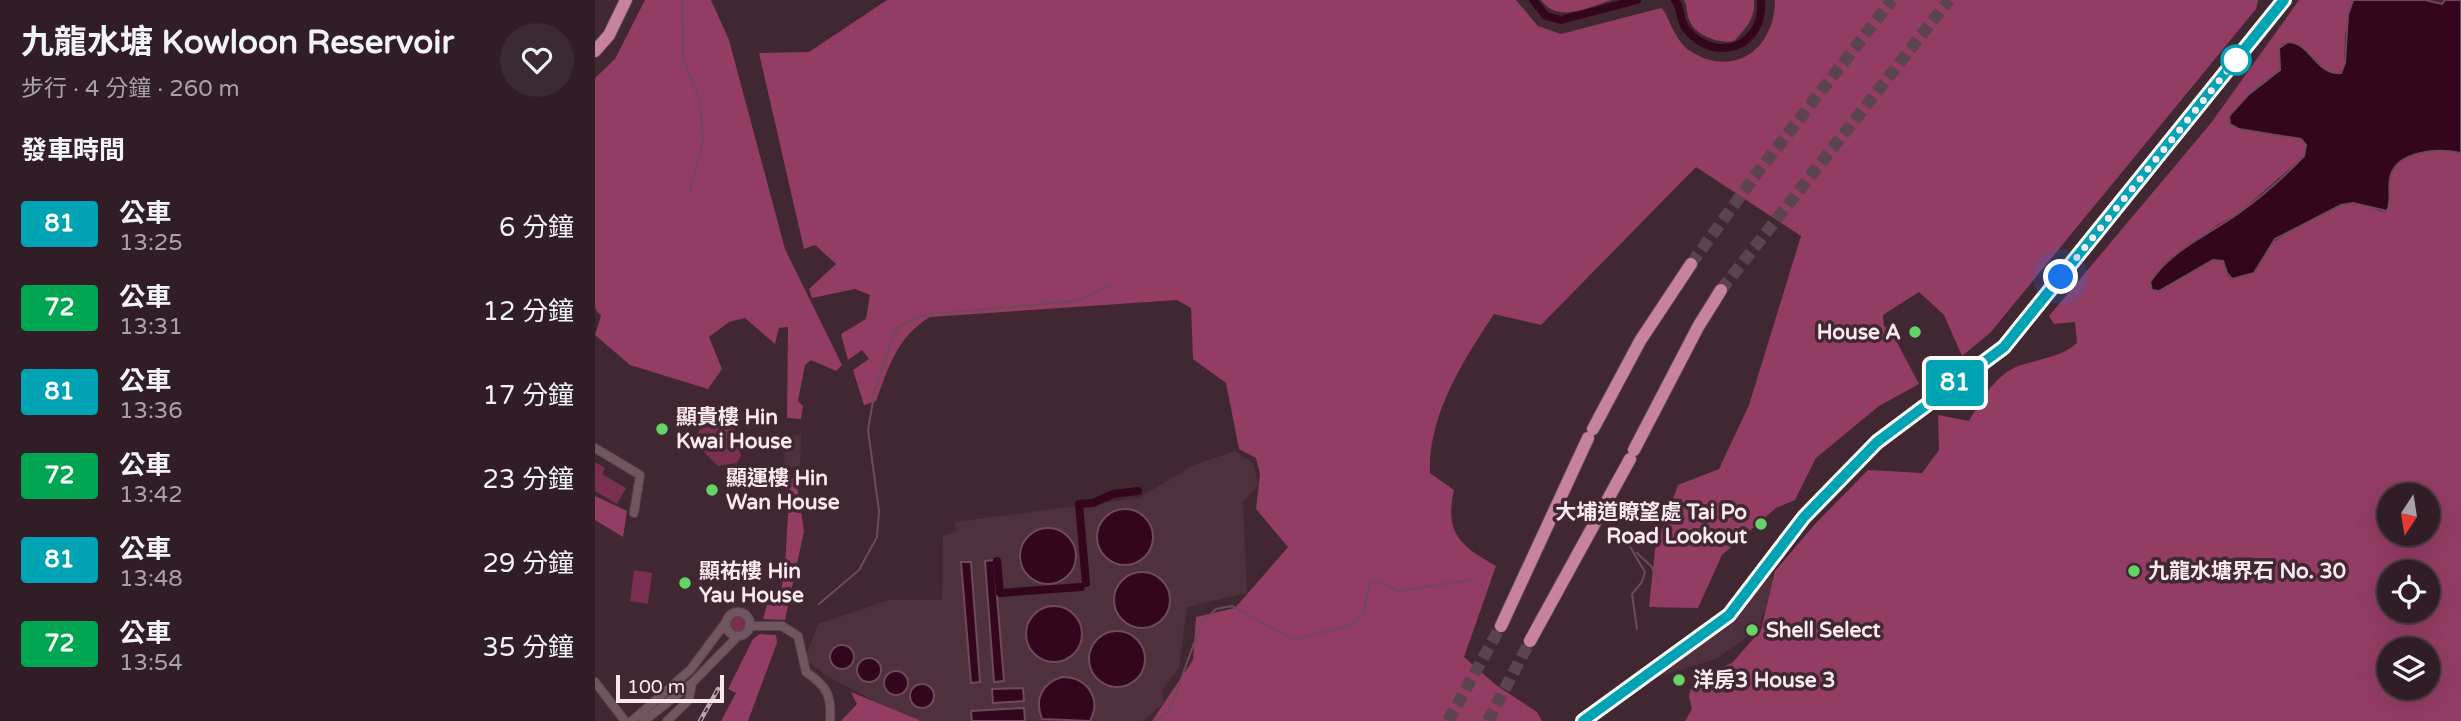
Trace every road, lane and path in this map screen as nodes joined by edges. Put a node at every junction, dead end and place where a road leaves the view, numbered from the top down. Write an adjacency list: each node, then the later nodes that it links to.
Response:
1 (626, 0): 3 (highway)
2 (2284, 0): 22 (main road)
3 (615, 19): 4 (highway); 5 (highway)
4 (595, 38)
5 (595, 51)
6 (1691, 264): 12 (highway)
7 (1721, 290): 14 (highway)
8 (595, 448): 9 (street)
9 (634, 513)
10 (726, 622): 11 (street); 13 (street); 18 (street)
11 (750, 626): 13 (street); 21 (street)
12 (1501, 626)
13 (738, 636): 16 (street)
14 (1530, 641)
15 (595, 682): 17 (street)
16 (692, 683): 19 (street); 20 (street)
17 (625, 721)
18 (632, 721)
19 (644, 721)
20 (667, 721)
21 (830, 721)
22 (1583, 721)

